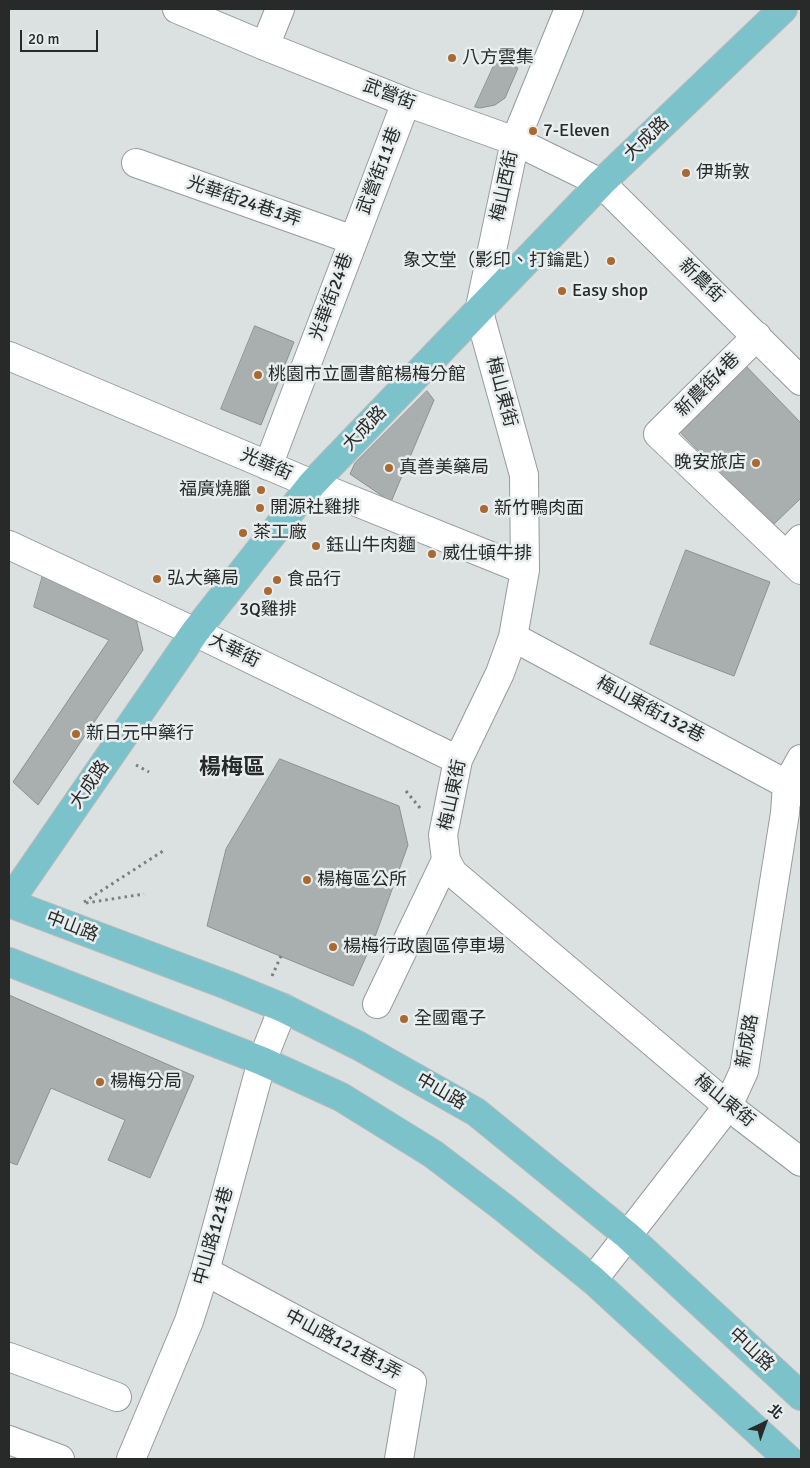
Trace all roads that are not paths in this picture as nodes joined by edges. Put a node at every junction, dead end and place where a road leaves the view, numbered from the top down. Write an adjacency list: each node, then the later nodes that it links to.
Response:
1 (177, 9): 5 (street, 武營街)
2 (280, 9): 5 (street)
3 (569, 9): 7 (street, 梅山西街)
4 (783, 9): 9 (main road, 大成路)
5 (265, 46): 6 (street, 武營街)
6 (406, 102): 7 (street, 武營街); 10 (street, 武營街11巷)
7 (515, 141): 9 (street, 武營街); 11 (street, 梅山西街)
8 (136, 163): 10 (street, 光華街24巷1弄)
9 (601, 183): 11 (main road, 大成路); 12 (street, 新農街)
10 (353, 240): 15 (street, 光華街24巷)
11 (479, 312): 16 (main road, 大成路); 19 (street, 梅山東街)
12 (757, 336): 14 (street, 新農街); 18 (street, 新農街4巷)
13 (9, 356): 15 (street, 光華街)
14 (801, 381)
15 (268, 466): 16 (street, 光華街)
16 (312, 484): 19 (street, 光華街); 20 (main road, 大成路)
17 (9, 545): 20 (street, 大華街)
18 (796, 555)
19 (525, 570): 21 (street, 梅山東街)
20 (196, 632): 23 (street, 大華街); 26 (main road, 大成路)
21 (513, 636): 23 (street, 梅山東街); 24 (street, 梅山東街132巷)
22 (801, 759): 24 (street, 新成路)
23 (458, 760): 25 (street, 梅山東街)
24 (794, 788): 31 (street, 新成路)
25 (446, 860): 28 (street); 31 (street, 梅山東街)
26 (9, 903): 29 (main road, 中山路)
27 (9, 962): 30 (main road)
28 (377, 1004)
29 (283, 1008): 30 (street, 中山路121巷); 33 (main road, 中山路)
30 (262, 1062): 34 (street, 中山路121巷); 35 (main road)
31 (728, 1106): 32 (street, 梅山東街); 33 (street, 新成路)
32 (801, 1162)
33 (628, 1236): 35 (street, 新成路); 37 (main road, 中山路)
34 (205, 1271): 41 (street, 中山路121巷); 42 (street, 中山路121巷1弄)
35 (594, 1280): 43 (main road)
36 (9, 1357): 38 (street)
37 (801, 1396)
38 (118, 1397)
39 (9, 1440): 40 (street)
40 (60, 1459)
41 (131, 1459)
42 (399, 1459)
43 (788, 1459)

